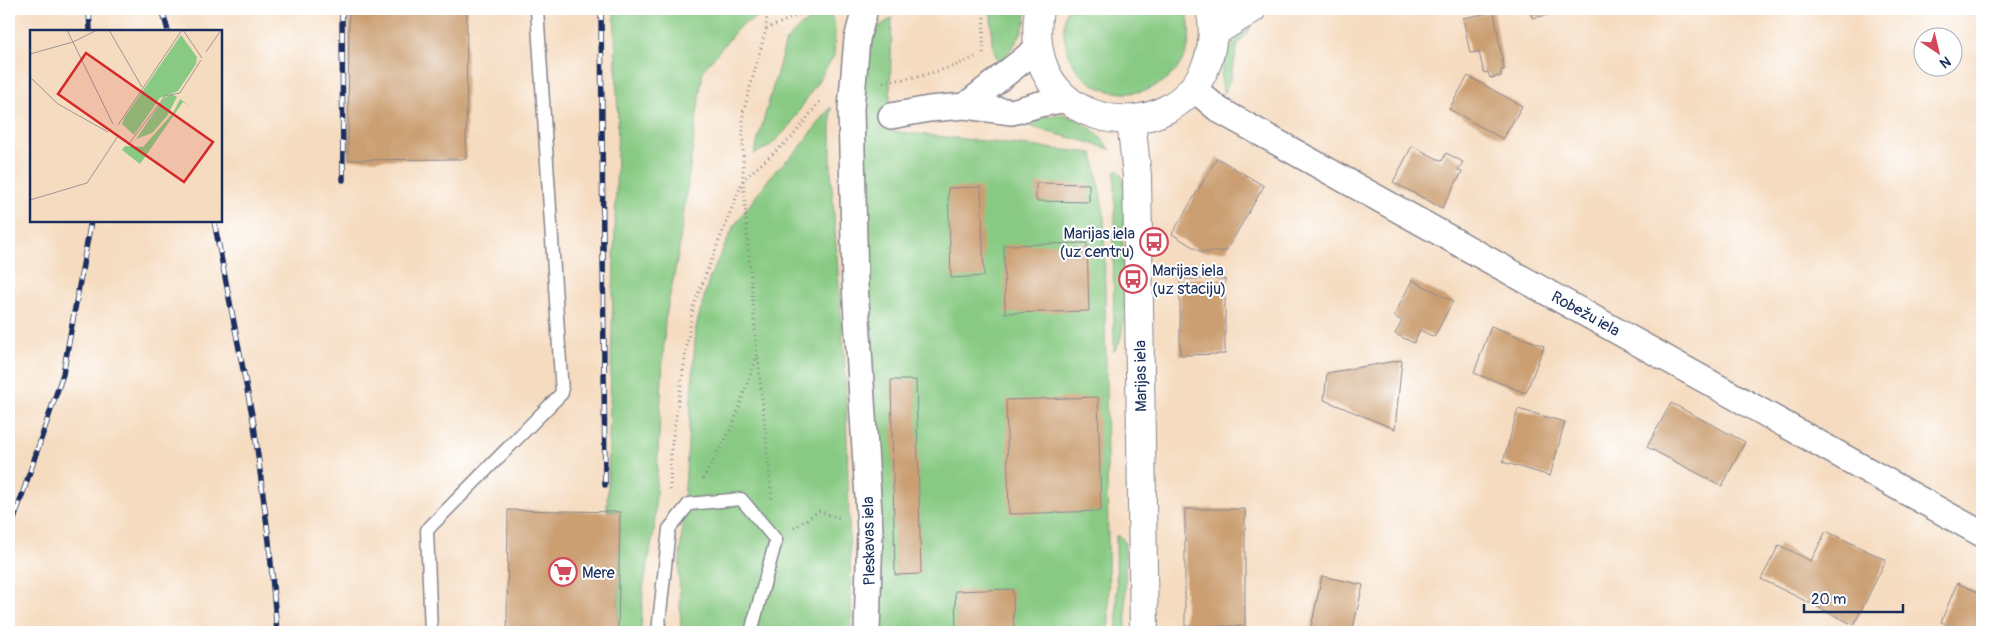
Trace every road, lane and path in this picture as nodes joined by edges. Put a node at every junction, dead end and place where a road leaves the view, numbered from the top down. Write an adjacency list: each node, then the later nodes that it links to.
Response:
1 (537, 9): 25 (lane)
2 (767, 9): 9 (path)
3 (812, 9): 9 (path)
4 (864, 9): 22 (street, Pleskavas iela)
5 (984, 9): 11 (path)
6 (1040, 9): 10 (street)
7 (1252, 9): 8 (street)
8 (1211, 21): 12 (street)
9 (766, 29): 18 (path)
10 (1038, 48): 14 (street); 15 (street)
11 (914, 78)
12 (1193, 88): 17 (street); 23 (street, Robežu iela)
13 (827, 93): 18 (path)
14 (1068, 100): 15 (street); 17 (street)
15 (965, 106): 16 (street)
16 (891, 116)
17 (1131, 120): 29 (street, Marijas iela)
18 (743, 180): 19 (path); 21 (path)
19 (757, 356): 20 (path); 24 (path)
20 (689, 504): 21 (lane); 24 (lane)
21 (669, 529): 26 (lane)
22 (870, 530): 24 (path); 28 (street, Pleskavas iela)
23 (1982, 534)
24 (776, 540): 27 (lane)
25 (431, 632)
26 (658, 632)
27 (751, 632)
28 (867, 632)
29 (1144, 632)

